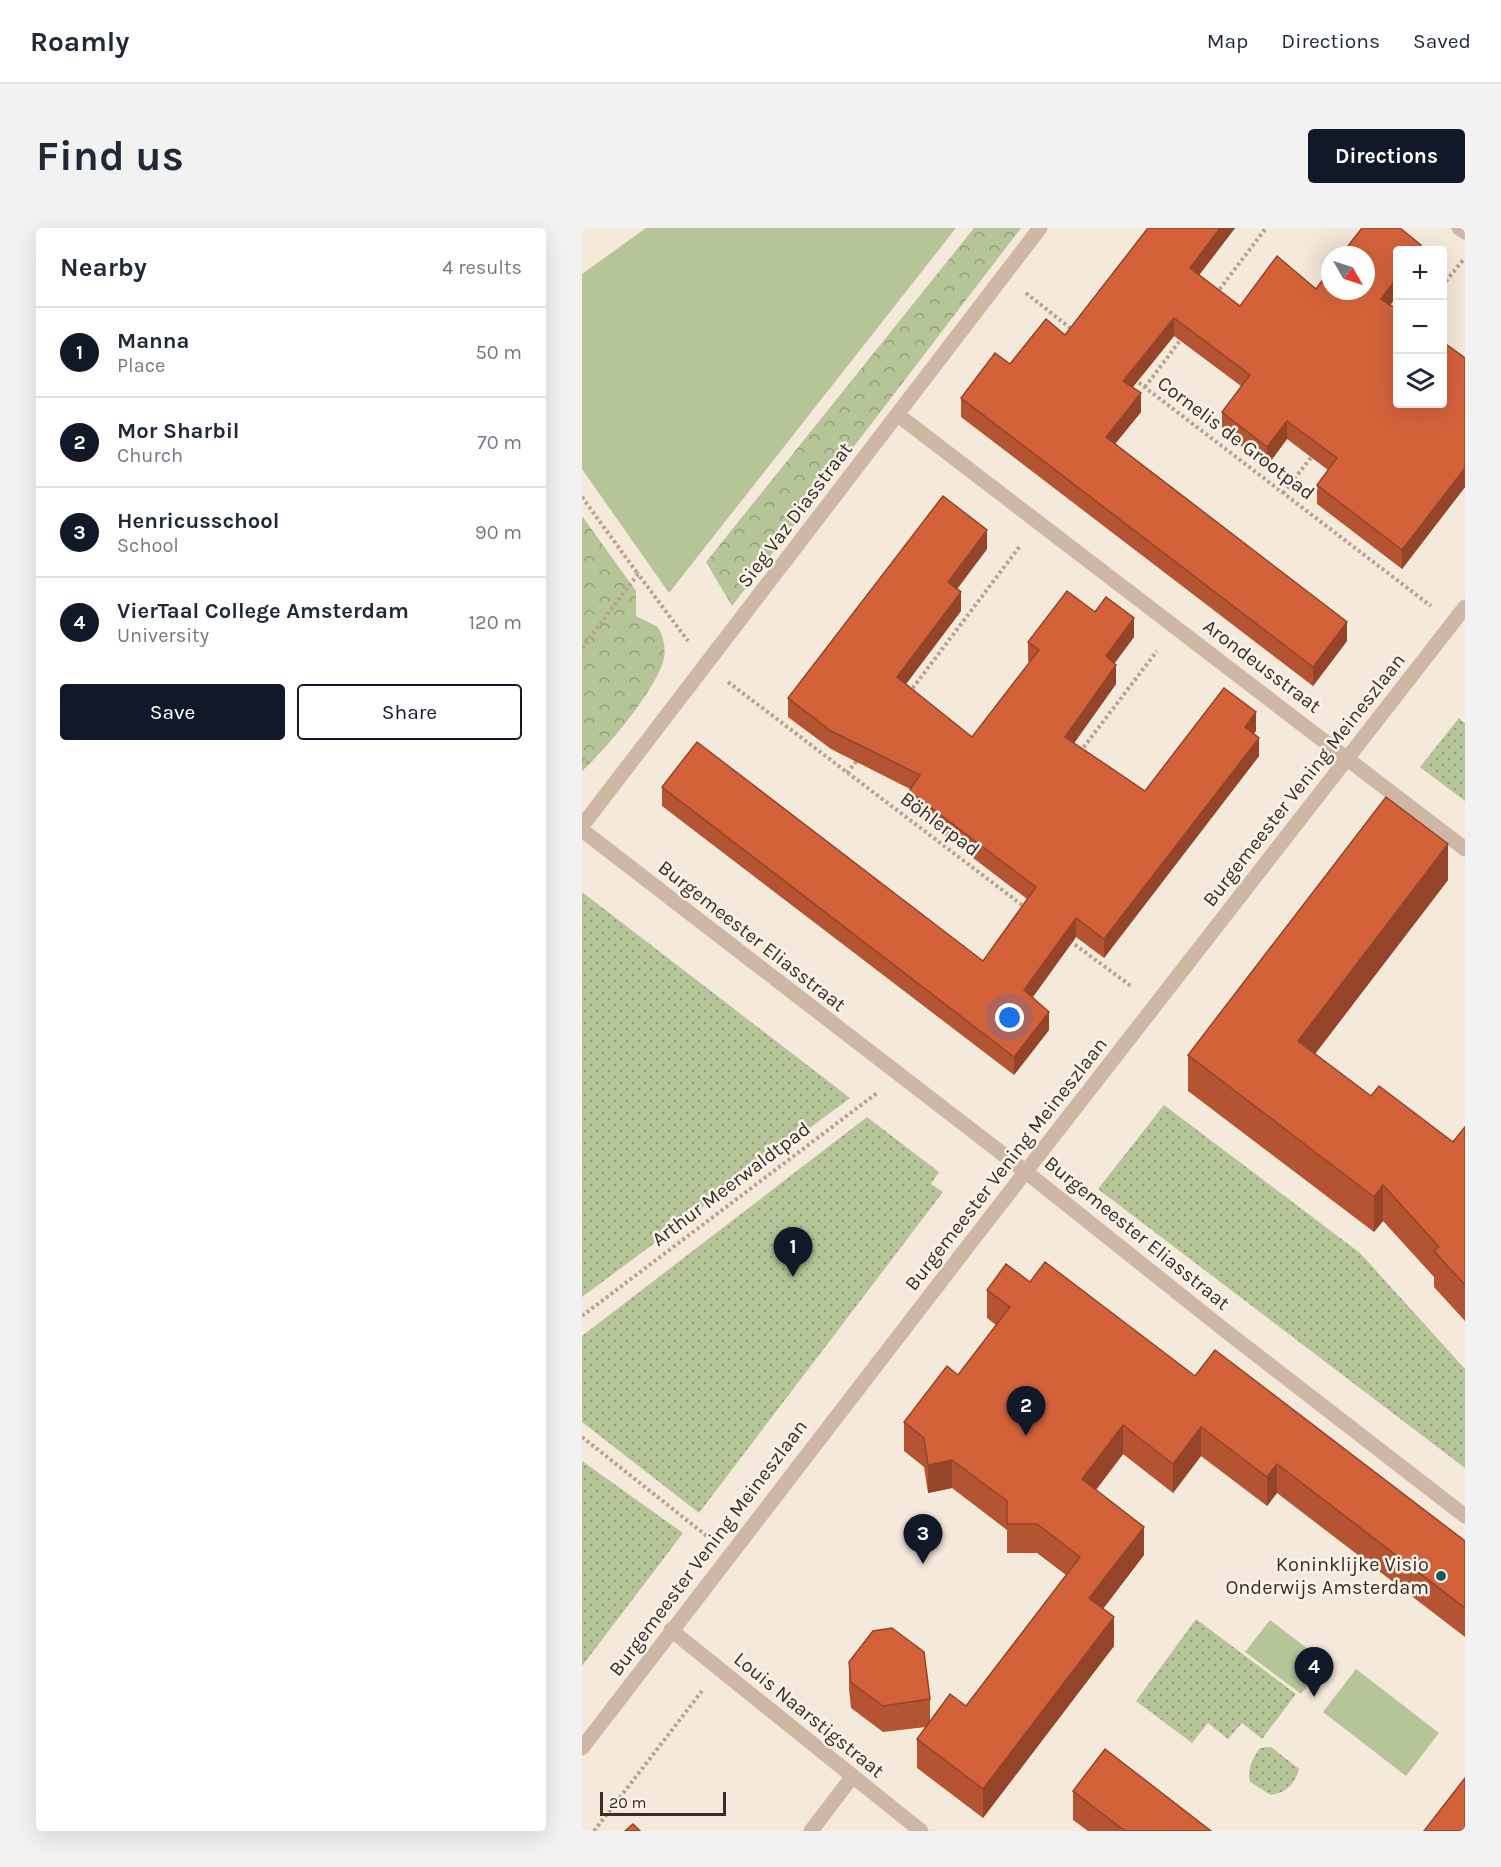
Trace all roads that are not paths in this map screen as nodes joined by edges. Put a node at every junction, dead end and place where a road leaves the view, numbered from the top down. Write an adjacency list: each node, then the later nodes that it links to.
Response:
1 (1040, 228): 4 (street, Sieg Vaz Diasstraat)
2 (1460, 228): 3 (street)
3 (1465, 232)
4 (898, 415): 6 (street, Arondeusstraat); 7 (street, Sieg Vaz Diasstraat)
5 (1465, 607): 6 (street, Burgemeester Vening Meineszlaan)
6 (1348, 758): 8 (street, Arondeusstraat); 9 (street, Burgemeester Vening Meineszlaan)
7 (582, 828): 9 (street, Burgemeester Eliasstraat)
8 (1465, 849)
9 (1026, 1172): 10 (street, Burgemeester Eliasstraat); 11 (street, Burgemeester Vening Meineszlaan)
10 (1465, 1516)
11 (671, 1630): 12 (street, Burgemeester Vening Meineszlaan); 13 (street, Louis Naarstigstraat)
12 (582, 1748)
13 (852, 1777): 14 (street); 15 (street, Louis Naarstigstraat)
14 (811, 1831)
15 (921, 1831)

